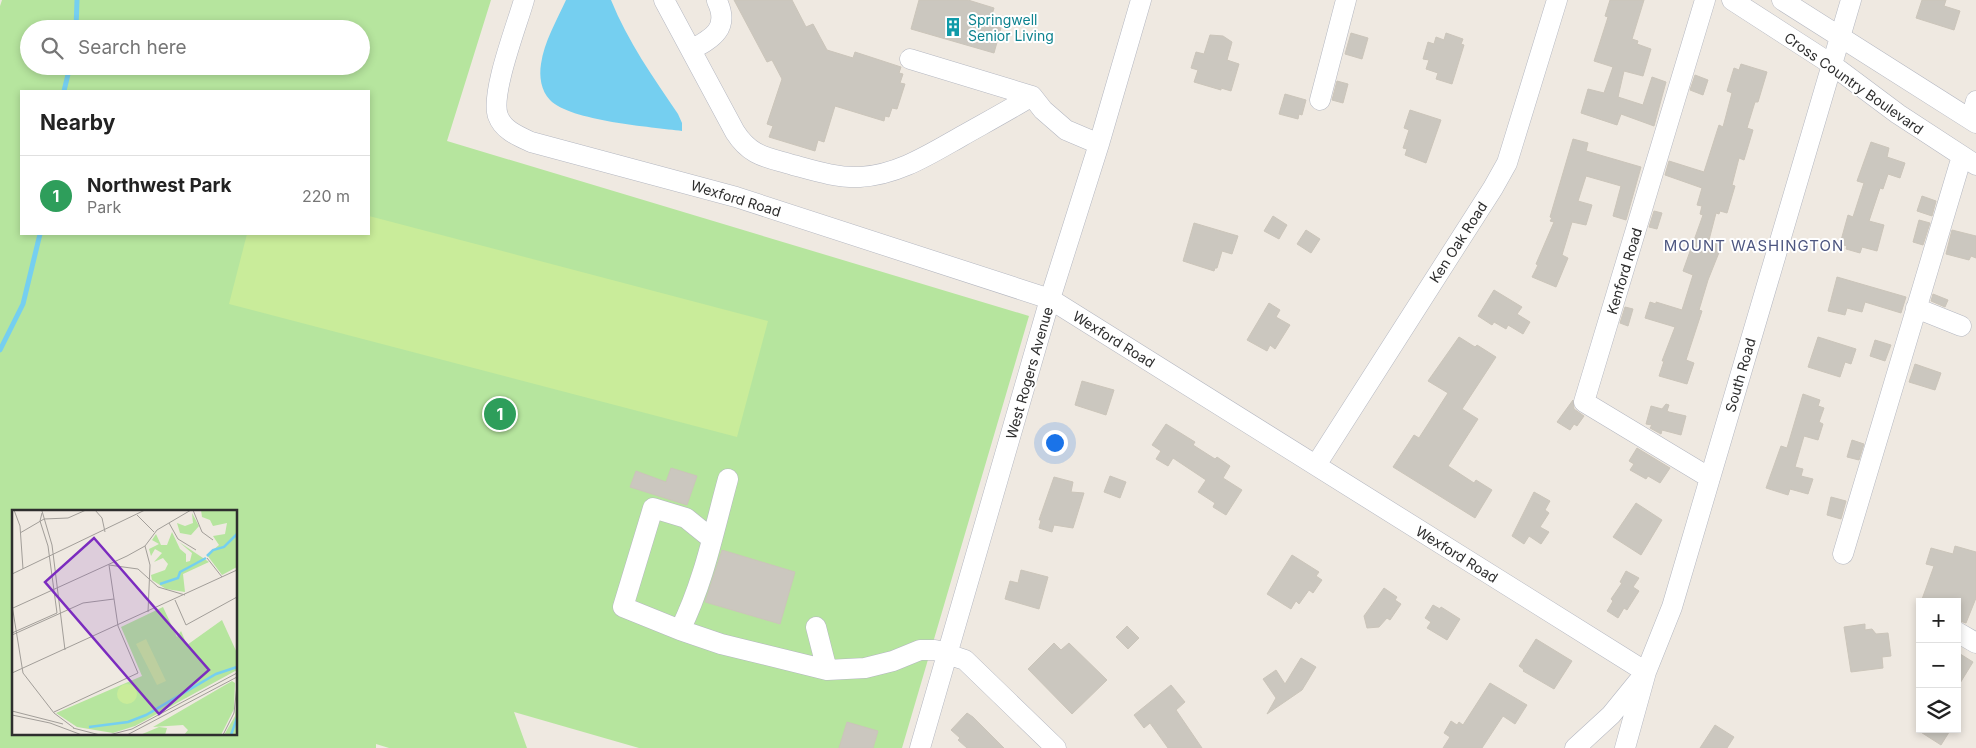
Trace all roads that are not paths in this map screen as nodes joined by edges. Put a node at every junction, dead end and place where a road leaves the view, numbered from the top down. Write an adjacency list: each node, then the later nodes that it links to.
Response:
1 (524, 0): 20 (street, Wexford Road)
2 (664, 0): 12 (street)
3 (1142, 0): 18 (street, West Rogers Avenue)
4 (1346, 0): 16 (street)
5 (1557, 0): 23 (street, Ken Oak Road)
6 (1705, 0): 24 (street, Kenford Road)
7 (1732, 0): 14 (street, Cross Country Boulevard)
8 (1782, 0): 11 (street, Cross Country Boulevard)
9 (1850, 0): 11 (street, South Road)
10 (717, 1): 12 (street)
11 (1840, 37): 14 (street, South Road); 17 (street, Cross Country Boulevard)
12 (691, 50): 15 (street)
13 (910, 58): 15 (street)
14 (1831, 64): 19 (street, Cross Country Boulevard); 24 (street, South Road)
15 (1032, 96): 18 (street)
16 (1320, 100)
17 (1974, 114)
18 (1099, 144): 20 (street, West Rogers Avenue)
19 (1969, 161): 21 (street)
20 (1050, 299): 23 (street, Wexford Road); 32 (street, West Rogers Avenue)
21 (1916, 308): 22 (street); 27 (street)
22 (1962, 326)
23 (1316, 465): 34 (street, Wexford Road)
24 (1710, 478): 34 (street, South Road)
25 (728, 479): 26 (street)
26 (712, 539): 29 (street); 29 (street)
27 (1843, 554)
28 (816, 627): 33 (street)
29 (680, 630): 33 (street)
30 (1961, 634): 31 (street)
31 (1976, 643)
32 (948, 654): 33 (street); 35 (street, West Rogers Avenue); 36 (street)
33 (827, 670)
34 (1646, 672): 37 (street); 38 (street, South Road)
35 (920, 748)
36 (1056, 748)
37 (1575, 748)
38 (1625, 748)

